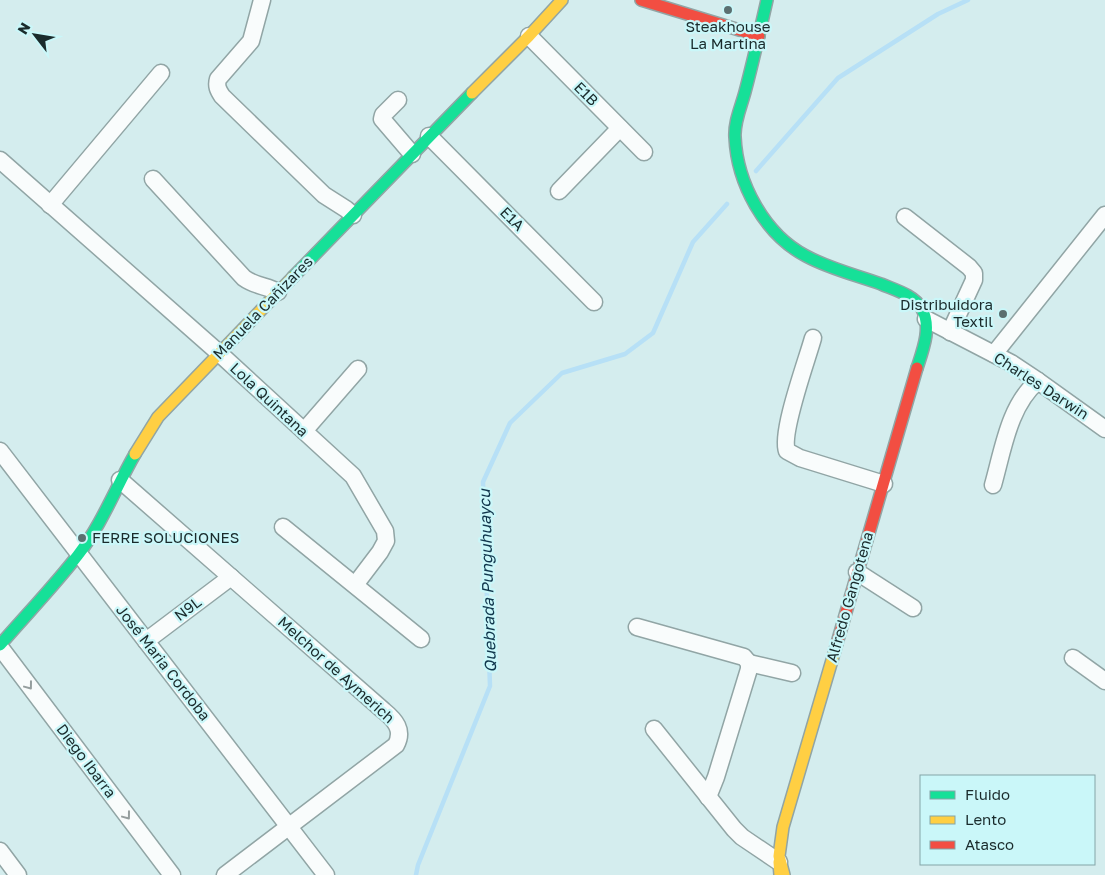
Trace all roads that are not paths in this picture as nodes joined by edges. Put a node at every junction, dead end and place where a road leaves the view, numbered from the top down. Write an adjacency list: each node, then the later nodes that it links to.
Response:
1 (262, 0): 17 (street)
2 (562, 0): 5 (street, Manuela Cañizares)
3 (641, 0): 6 (street)
4 (767, 0): 6 (street, Charles Darwin)
5 (529, 36): 9 (street, E1B); 10 (street, Manuela Cañizares)
6 (759, 36): 22 (street, Charles Darwin)
7 (161, 73): 16 (street)
8 (398, 100): 12 (street)
9 (620, 128): 11 (street, E1B); 15 (street)
10 (429, 136): 12 (street, Manuela Cañizares); 21 (street, E1A)
11 (644, 152)
12 (412, 154): 17 (street, Manuela Cañizares)
13 (0, 160): 16 (street, Lola Quintana)
14 (153, 179): 20 (street)
15 (559, 192)
16 (50, 205): 25 (street, Lola Quintana)
17 (353, 215): 20 (street, Manuela Cañizares)
18 (1105, 215): 26 (street)
19 (905, 217): 23 (street)
20 (278, 292): 25 (street, Manuela Cañizares)
21 (594, 302)
22 (926, 319): 23 (street, Charles Darwin); 33 (street, Alfredo Gangotena)
23 (950, 332): 26 (street, Charles Darwin)
24 (813, 338): 33 (street)
25 (219, 353): 30 (street, Lola Quintana); 32 (street, Manuela Cañizares)
26 (994, 354): 28 (street, Charles Darwin)
27 (358, 369): 30 (street)
28 (1038, 381): 29 (street, Charles Darwin); 34 (street)
29 (1105, 429)
30 (304, 431): 39 (street, Lola Quintana)
31 (0, 451): 36 (street, José Maria Cordoba)
32 (120, 480): 36 (street, Manuela Cañizares); 38 (street, Melchor de Aymerich)
33 (884, 484): 37 (street, Alfredo Gangotena)
34 (993, 485)
35 (283, 527): 39 (street)
36 (79, 554): 43 (street, José Maria Cordoba); 44 (street, Manuela Cañizares)
37 (857, 572): 40 (street); 53 (street, Alfredo Gangotena)
38 (231, 577): 43 (street, N9L); 51 (street, Melchor de Aymerich)
39 (354, 585): 42 (street)
40 (913, 608)
41 (637, 627): 46 (street)
42 (421, 639)
43 (146, 641): 51 (street, José Maria Cordoba)
44 (0, 646): 55 (street, Diego Ibarra, one-way to 55)
45 (1073, 658): 48 (street)
46 (749, 663): 47 (street); 50 (street)
47 (792, 673)
48 (1105, 680)
49 (654, 729): 50 (street)
50 (708, 797): 53 (street)
51 (290, 827): 56 (street, Melchor de Aymerich); 57 (street, José Maria Cordoba)
52 (0, 851): 54 (street)
53 (781, 871)
54 (18, 875)
55 (172, 875)
56 (225, 875)
57 (326, 875)

